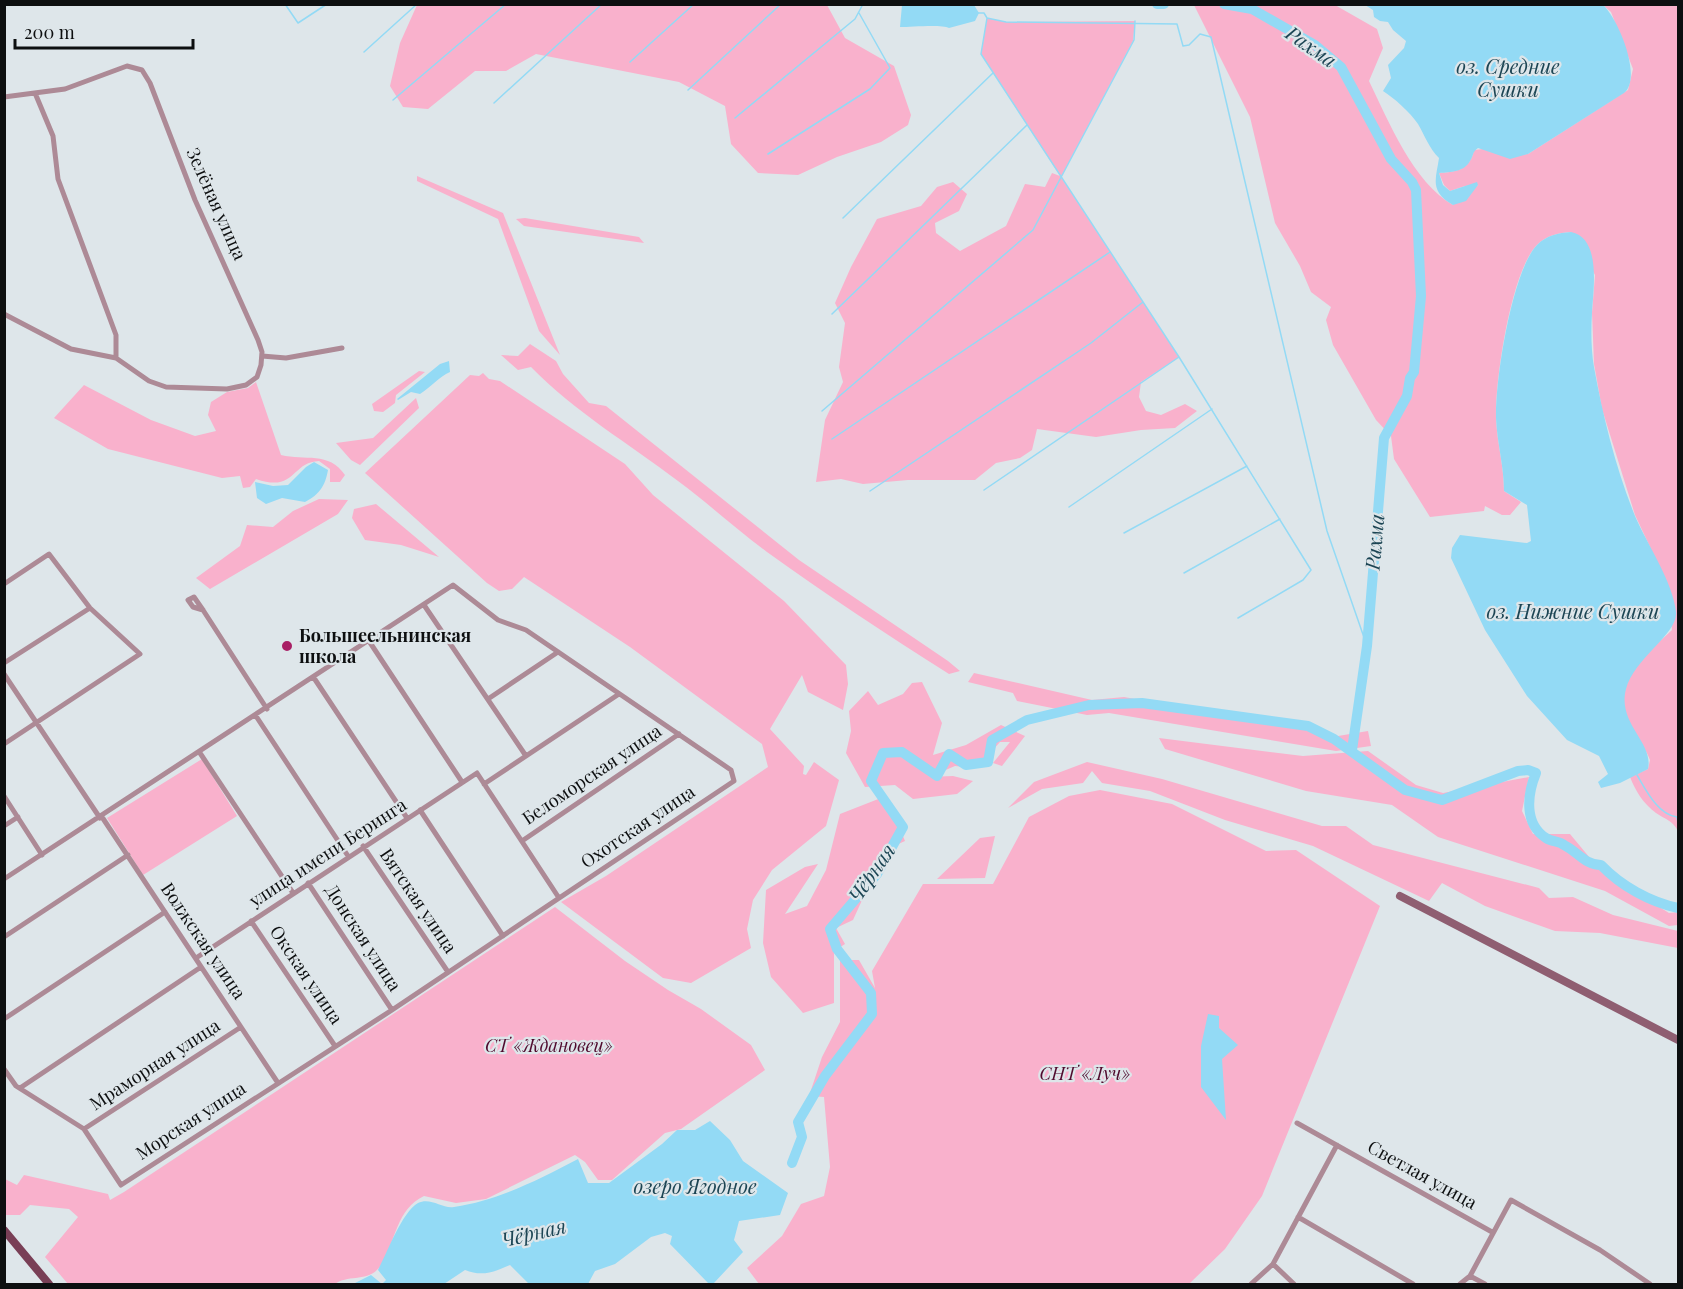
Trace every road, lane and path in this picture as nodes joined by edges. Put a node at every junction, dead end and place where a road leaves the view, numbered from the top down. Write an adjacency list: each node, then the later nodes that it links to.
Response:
1 (35, 93): 2 (street); 5 (street); 6 (street, Зелёная улица)
2 (4, 96)
3 (4, 314): 5 (street)
4 (342, 348): 6 (street)
5 (116, 358): 6 (street)
6 (262, 358)
7 (4, 584): 9 (street)
8 (424, 605): 11 (street); 12 (street); 17 (street)
9 (90, 608): 13 (street); 20 (street)
10 (203, 610): 18 (street)
11 (369, 641): 15 (street); 25 (street)
12 (558, 652): 16 (street); 17 (street)
13 (4, 663)
14 (4, 674): 20 (street, Волжская улица)
15 (314, 678): 18 (street); 31 (street)
16 (619, 693): 21 (street); 24 (street)
17 (488, 699): 24 (street)
18 (267, 709): 19 (street)
19 (256, 716): 23 (street); 37 (street, Вятская улица)
20 (38, 722): 22 (street); 30 (street, Волжская улица)
21 (679, 734): 33 (street, Беломорская улица); 42 (street, Охотская улица)
22 (4, 744)
23 (200, 753): 30 (street); 40 (street)
24 (526, 756): 26 (street)
25 (462, 782): 26 (street, улица имени Беринга); 28 (street, улица имени Беринга)
26 (484, 784): 33 (street)
27 (4, 796): 29 (street)
28 (420, 810): 31 (street, улица имени Беринга); 45 (street)
29 (18, 817): 32 (street); 35 (street)
30 (101, 817): 35 (street); 36 (street, Волжская улица)
31 (407, 818): 34 (street, улица имени Беринга)
32 (4, 826)
33 (522, 842): 42 (street)
34 (363, 846): 37 (street, улица имени Беринга); 49 (street, Вятская улица)
35 (42, 855): 38 (street)
36 (128, 855): 43 (street, Волжская улица); 46 (street)
37 (348, 856): 39 (street, улица имени Беринга)
38 (4, 879)
39 (308, 883): 40 (street, улица имени Беринга); 50 (street, Донская улица)
40 (293, 893): 44 (street, улица имени Беринга)
41 (1400, 896): 53 (street)
42 (559, 898): 45 (street, Охотская улица)
43 (165, 912): 47 (street, Волжская улица); 51 (street)
44 (251, 921): 47 (street, улица имени Беринга); 54 (street, Окская улица)
45 (503, 936): 49 (street, Охотская улица)
46 (4, 937)
47 (196, 958): 48 (street, Волжская улица)
48 (201, 967): 52 (street, Волжская улица); 57 (street)
49 (448, 972): 50 (street, Охотская улица)
50 (392, 1010): 54 (street, Морская улица)
51 (4, 1019)
52 (241, 1027): 56 (street, Волжская улица); 59 (street, Мраморная улица)
53 (1678, 1040)
54 (335, 1046): 56 (street, Морская улица)
55 (4, 1069): 57 (street)
56 (278, 1083): 59 (street, Морская улица)
57 (20, 1088): 59 (street)
58 (1297, 1123): 60 (street, Светлая улица)
59 (84, 1128)
60 (1337, 1145): 61 (street); 63 (street, Светлая улица)
61 (1298, 1216): 64 (street); 69 (street)
62 (4, 1230): 66 (main road)
63 (1492, 1232): 65 (street); 72 (street)
64 (1273, 1264): 67 (street); 68 (street)
65 (1470, 1276): 70 (street); 71 (street)
66 (49, 1284)
67 (1251, 1284)
68 (1294, 1284)
69 (1413, 1284)
70 (1460, 1284)
71 (1485, 1284)
72 (1650, 1284)

